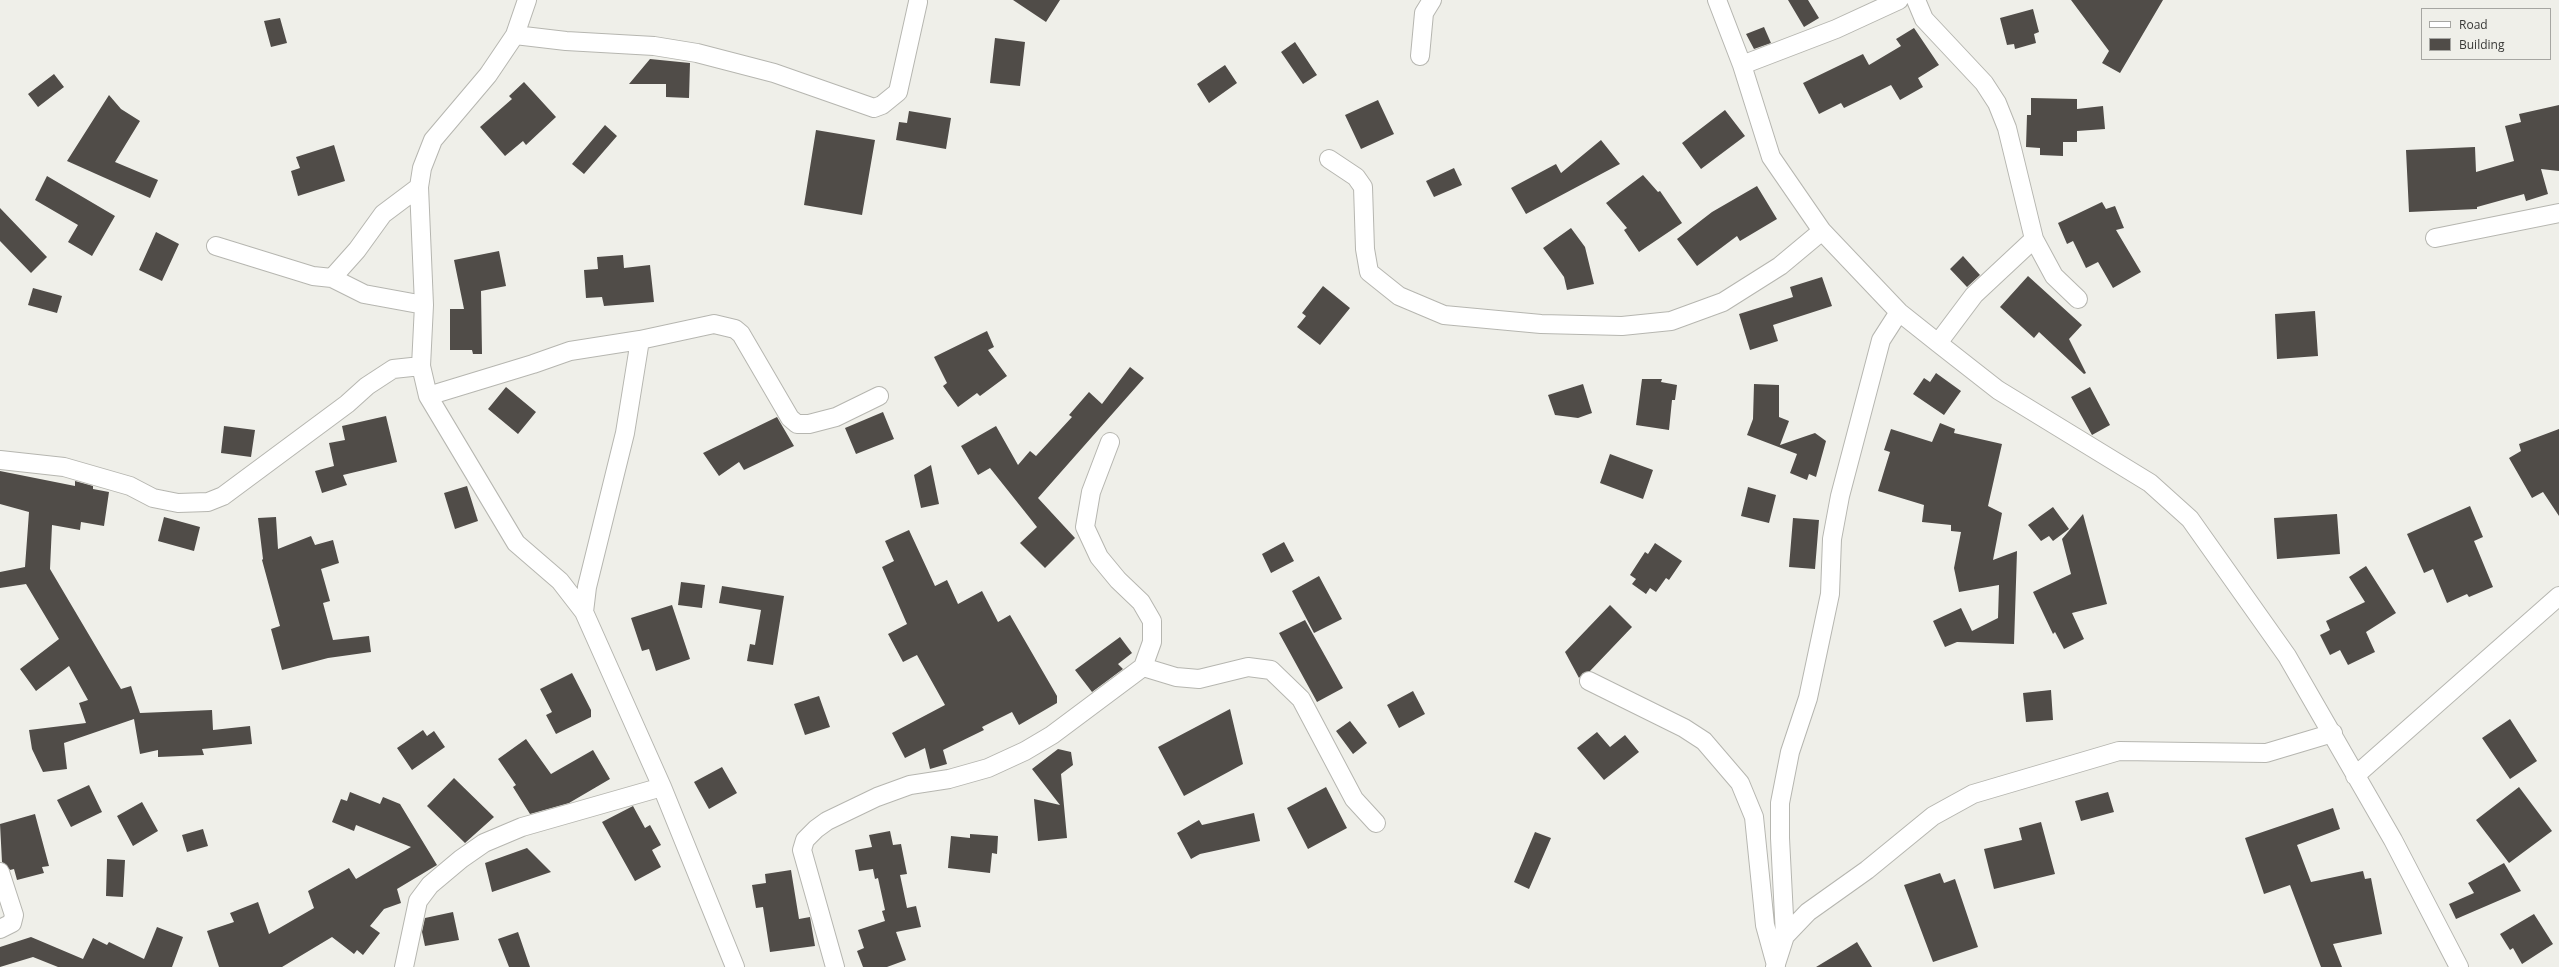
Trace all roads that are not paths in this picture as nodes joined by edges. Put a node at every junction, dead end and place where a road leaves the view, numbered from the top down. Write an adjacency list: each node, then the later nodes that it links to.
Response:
1 (527, 0): 7 (street)
2 (1432, 0): 8 (street)
3 (1717, 0): 9 (street)
4 (1899, 0): 9 (street)
5 (1916, 0): 15 (street)
6 (918, 2): 7 (street)
7 (515, 35): 11 (street)
8 (1420, 56)
9 (1742, 64): 13 (street)
10 (1329, 159): 13 (street)
11 (419, 187): 17 (street); 19 (street)
12 (2559, 213): 14 (street)
13 (1822, 231): 20 (street)
14 (2435, 238)
15 (2034, 239): 18 (street); 22 (street)
16 (216, 246): 17 (street)
17 (332, 278): 19 (street)
18 (2078, 299)
19 (424, 305): 23 (street)
20 (1899, 312): 22 (street); 38 (street)
21 (640, 340): 24 (street); 25 (street); 29 (street)
22 (1938, 343): 32 (street)
23 (421, 366): 24 (street); 27 (street)
24 (428, 396): 29 (street)
25 (879, 396)
26 (1110, 442): 30 (street)
27 (0, 460)
28 (2559, 596): 33 (street)
29 (584, 612): 34 (street)
30 (1143, 667): 35 (street); 42 (street)
31 (1589, 681): 39 (street)
32 (2332, 734): 33 (street); 38 (street)
33 (2355, 776): 43 (street)
34 (662, 787): 40 (street); 41 (street)
35 (1376, 823)
36 (0, 872): 37 (street)
37 (0, 929)
38 (1785, 936): 39 (street)
39 (1776, 966)
40 (404, 967)
41 (735, 967)
42 (834, 967)
43 (2459, 967)

